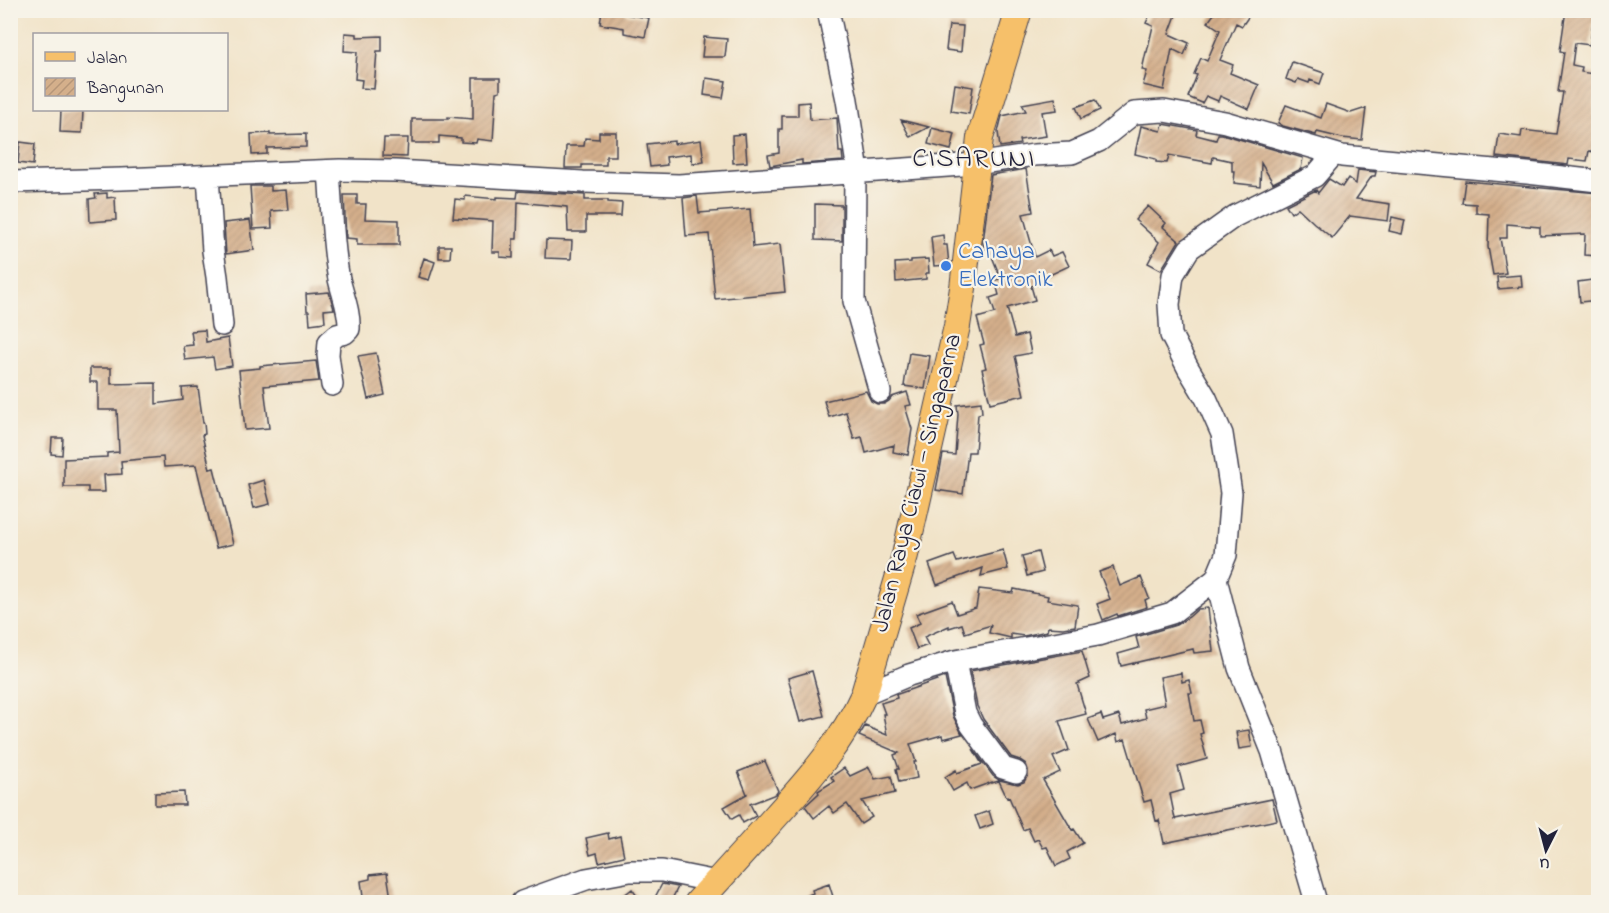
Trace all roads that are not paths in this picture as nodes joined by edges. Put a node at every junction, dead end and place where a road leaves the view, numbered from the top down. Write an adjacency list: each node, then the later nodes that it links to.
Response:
1 (828, 10): 6 (street)
2 (1019, 10): 4 (main road, Jalan Raya Ciawi — Singaparna)
3 (1334, 154): 4 (street); 8 (street); 13 (street)
4 (976, 164): 6 (street); 15 (main road, Jalan Raya Ciawi — Singaparna)
5 (329, 171): 6 (street); 7 (street); 11 (street)
6 (856, 172): 12 (street)
7 (208, 176): 9 (street); 10 (street)
8 (1599, 181)
9 (10, 182)
10 (222, 325)
11 (332, 385)
12 (880, 392)
13 (1216, 579): 14 (street); 20 (street)
14 (955, 661): 15 (street); 16 (street)
15 (864, 694): 17 (main road, Jalan Raya Ciawi — Singaparna)
16 (1016, 772)
17 (717, 882): 18 (street); 19 (main road, Jalan Raya Ciawi — Singaparna)
18 (522, 903)
19 (698, 903)
20 (1316, 903)

